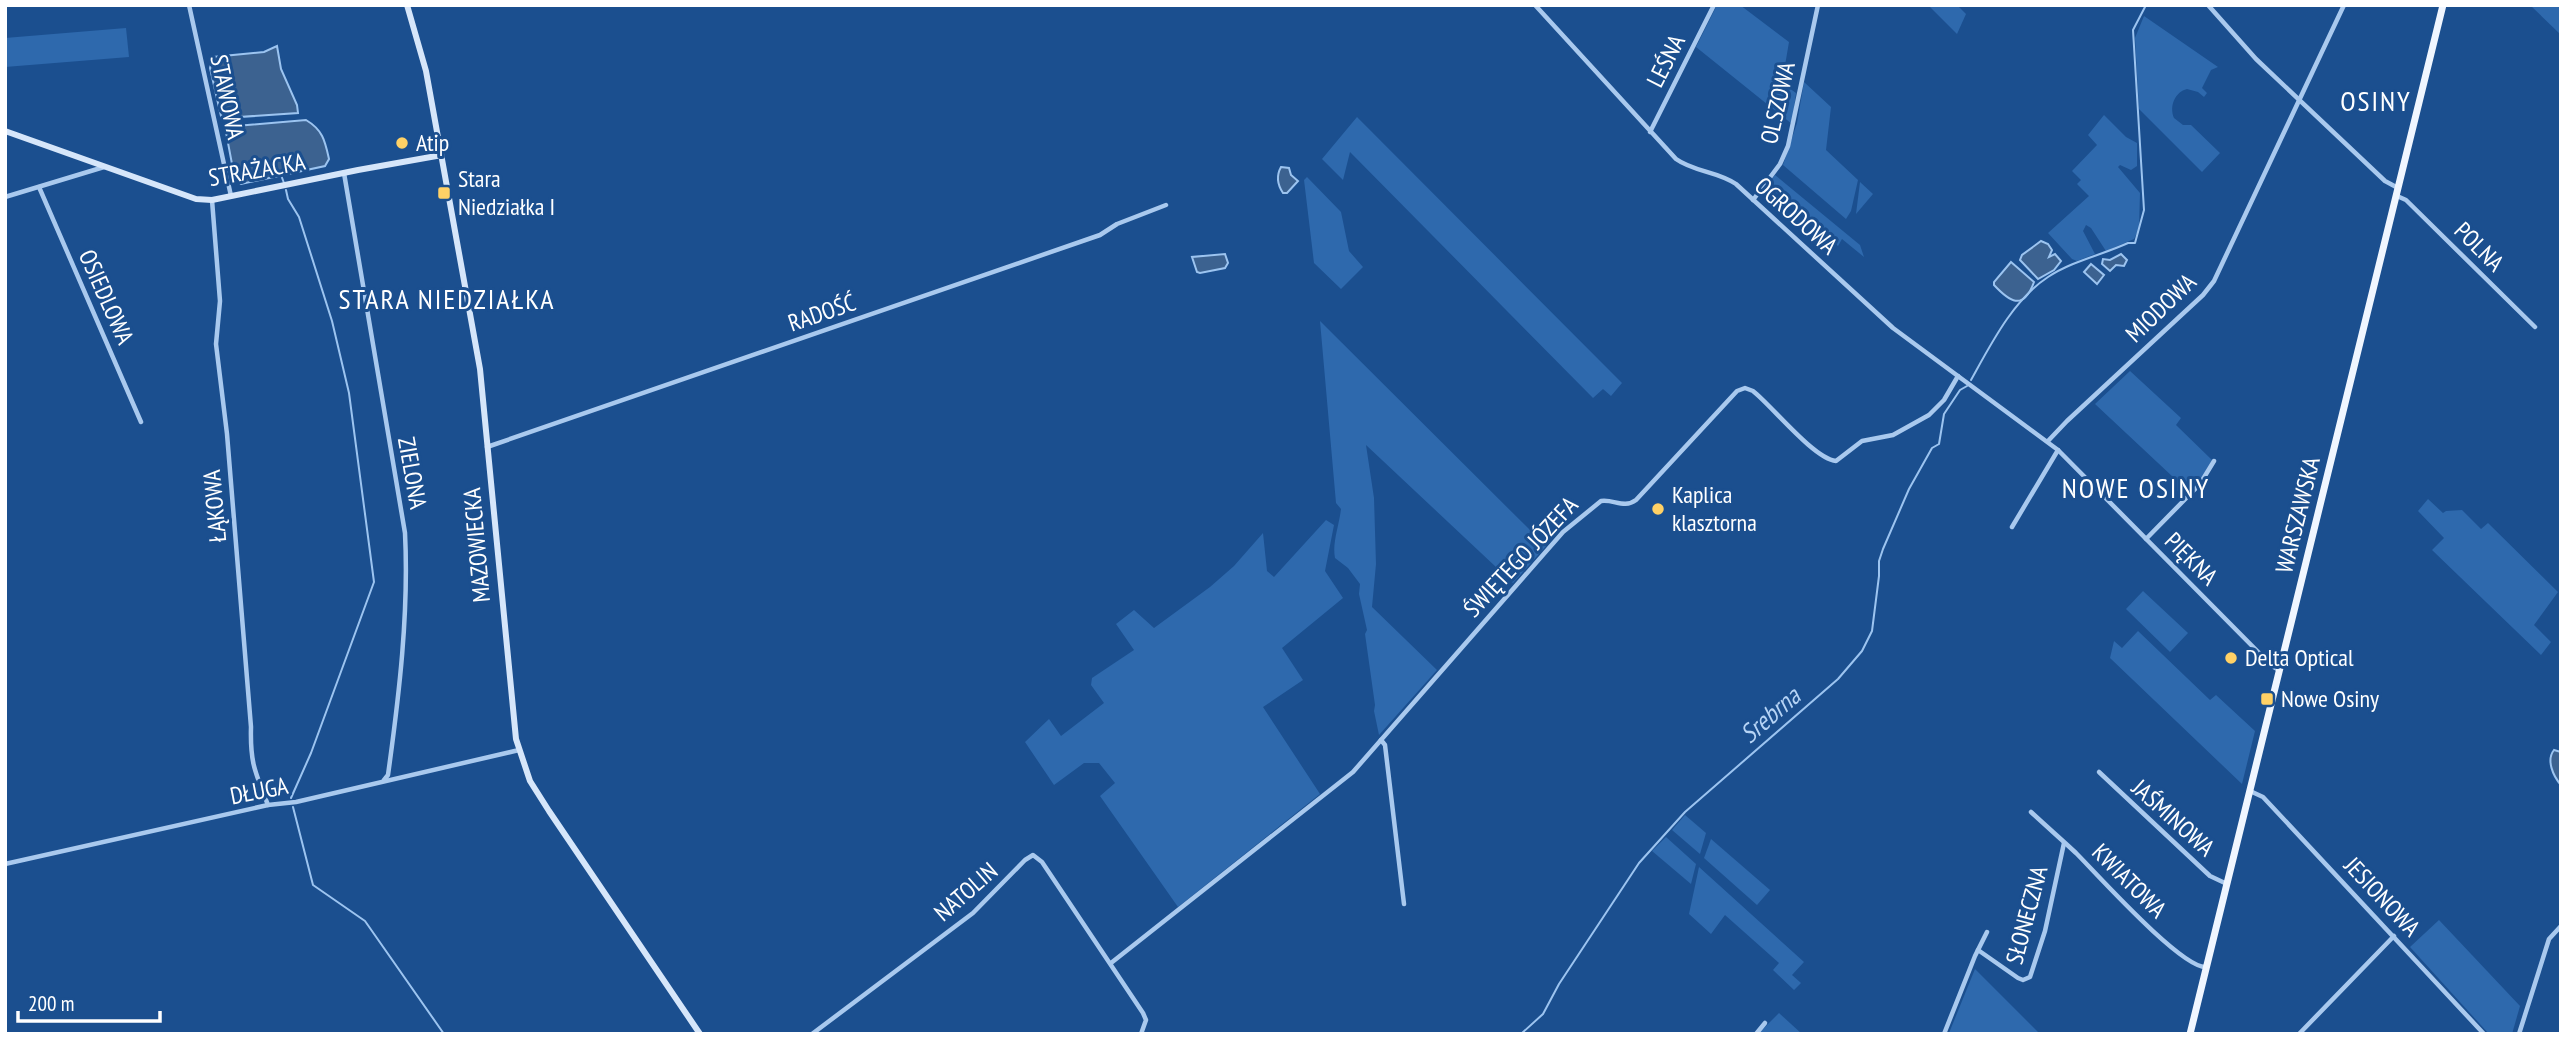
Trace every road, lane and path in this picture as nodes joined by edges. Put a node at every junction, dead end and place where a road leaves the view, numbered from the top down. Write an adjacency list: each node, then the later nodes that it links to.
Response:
1 (189, 5): 17 (street, STAWOWA)
2 (407, 5): 12 (street, MAZOWIECKA)
3 (1535, 5): 11 (street, OGRODOWA)
4 (1714, 5): 11 (street, LEŚNA)
5 (1818, 5): 20 (street, OLSZOWA)
6 (2208, 5): 9 (street, POLNA)
7 (2344, 5): 9 (street, MIODOWA)
8 (2443, 5): 16 (main road, WARSZAWSKA)
9 (2299, 99): 16 (street, POLNA); 25 (street, MIODOWA)
10 (5, 131): 13 (street, STRAŻACKA)
11 (1650, 132): 20 (street, OGRODOWA)
12 (442, 155): 14 (street, STRAŻACKA); 26 (street, MAZOWIECKA)
13 (104, 167): 15 (street); 19 (street, STRAŻACKA)
14 (344, 173): 17 (street, STRAŻACKA); 35 (street, ZIELONA)
15 (38, 187): 18 (street); 24 (street, OSIEDLOWA)
16 (2397, 192): 22 (street, POLNA); 31 (main road, WARSZAWSKA)
17 (231, 196): 19 (street, STRAŻACKA)
18 (5, 197)
19 (212, 200): 37 (street, ŁĄKOWA)
20 (1753, 200): 23 (street, OGRODOWA)
21 (1166, 205): 26 (street, RADOŚĆ)
22 (2535, 327)
23 (1958, 376): 25 (street, OGRODOWA); 32 (street, ŚWIĘTEGO JÓZEFA)
24 (141, 422)
25 (2048, 441): 27 (street, PIĘKNA)
26 (487, 447): 33 (street, MAZOWIECKA)
27 (2058, 450): 29 (street); 30 (street, PIĘKNA)
28 (2214, 461): 30 (street)
29 (2012, 527)
30 (2146, 539): 31 (street, PIĘKNA)
31 (2280, 670): 36 (main road, WARSZAWSKA)
32 (1381, 740): 42 (street); 47 (street, ŚWIĘTEGO JÓZEFA)
33 (519, 750): 35 (street, DŁUGA); 50 (street, MAZOWIECKA)
34 (2099, 772): 41 (street, JAŚMINOWA)
35 (384, 780): 37 (street, DŁUGA)
36 (2250, 791): 41 (main road, WARSZAWSKA); 45 (street, JESIONOWA)
37 (268, 805): 40 (street, DŁUGA)
38 (2031, 812): 39 (street, KWIATOWA)
39 (2064, 843): 46 (street, SŁONECZNA); 48 (street, KWIATOWA)
40 (5, 864)
41 (2227, 884): 48 (main road, WARSZAWSKA)
42 (1404, 904)
43 (2561, 926): 58 (street)
44 (1987, 933): 46 (street)
45 (2394, 936): 56 (street); 57 (street, JESIONOWA)
46 (1978, 950): 54 (street)
47 (1111, 963): 51 (street, NATOLIN); 52 (street)
48 (2206, 967): 55 (main road, WARSZAWSKA)
49 (1765, 1023): 53 (street)
50 (700, 1034)
51 (812, 1034)
52 (1141, 1034)
53 (1756, 1034)
54 (1944, 1034)
55 (2190, 1034)
56 (2299, 1034)
57 (2484, 1034)
58 (2519, 1034)

